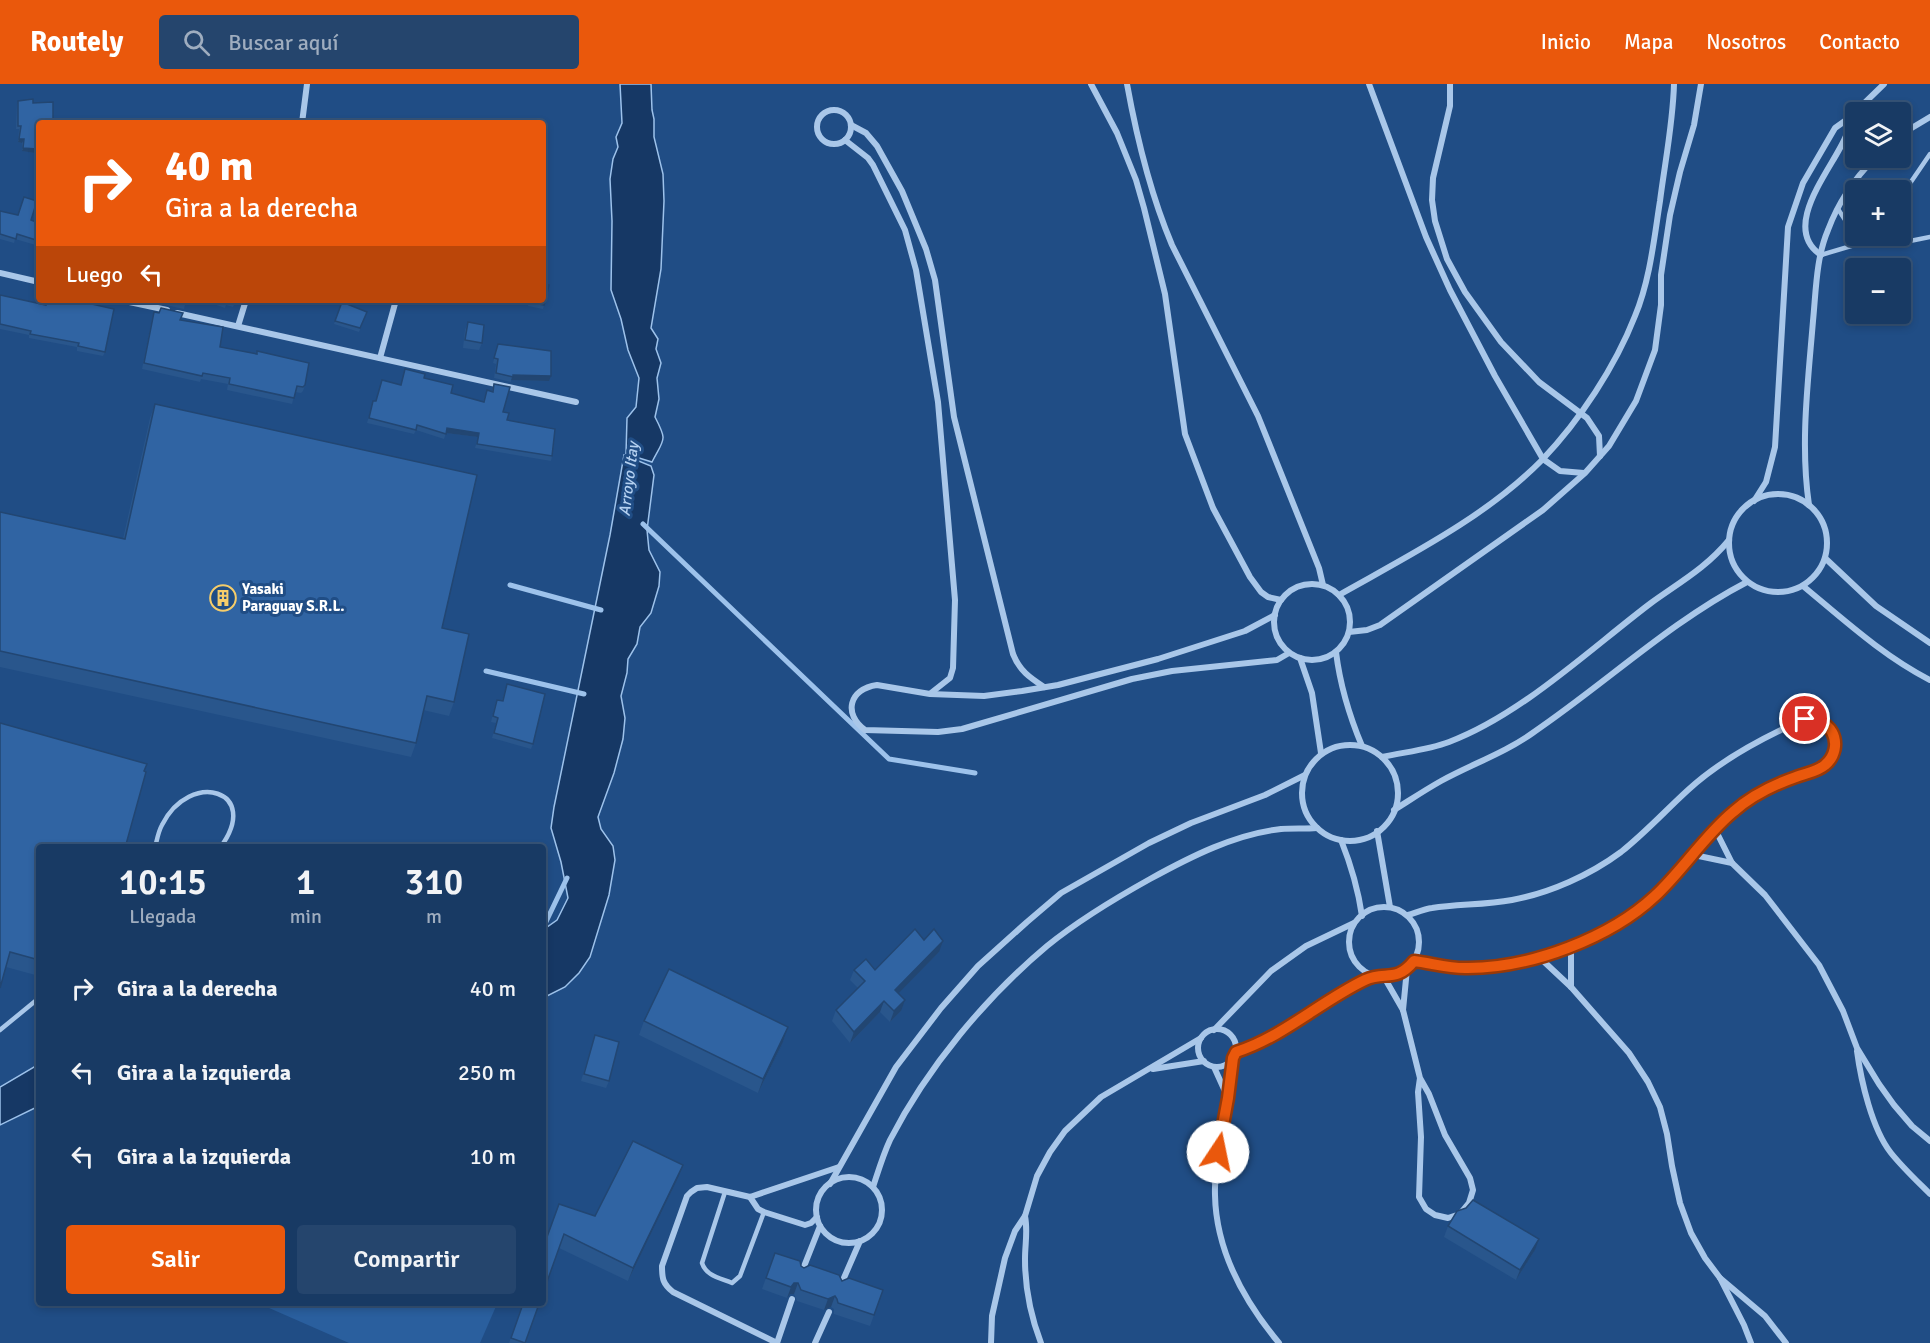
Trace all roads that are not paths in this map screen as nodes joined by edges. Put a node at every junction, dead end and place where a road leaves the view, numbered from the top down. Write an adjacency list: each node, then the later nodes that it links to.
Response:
1 (307, 84): 11 (street)
2 (1091, 84): 46 (street)
3 (1127, 84): 43 (street)
4 (1369, 84): 36 (street)
5 (1450, 84): 34 (street)
6 (1674, 84): 34 (street)
7 (1701, 84): 35 (street)
8 (1884, 84): 9 (street)
9 (1866, 102)
10 (1930, 117): 14 (street)
11 (302, 120)
12 (1845, 121): 38 (street)
13 (851, 125): 16 (street); 16 (street); 54 (street)
14 (1911, 128)
15 (1845, 137): 25 (street)
16 (845, 140): 55 (street)
17 (1930, 154): 19 (lane)
18 (1867, 168): 20 (street)
19 (1911, 182)
20 (1838, 209): 21 (lane); 25 (street)
21 (1845, 220)
22 (1930, 237): 23 (lane)
23 (1911, 241)
24 (1850, 246): 25 (lane)
25 (1821, 255): 39 (street)
26 (0, 273): 27 (street)
27 (36, 281)
28 (134, 303): 31 (street)
29 (245, 303): 31 (street)
30 (395, 303): 32 (street)
31 (238, 326): 32 (street)
32 (380, 358): 33 (street)
33 (576, 402)
34 (1581, 412): 35 (street); 36 (street)
35 (1600, 456): 37 (street)
36 (1542, 459): 37 (street); 45 (street)
37 (1585, 473): 48 (street)
38 (1754, 501): 39 (street); 40 (street)
39 (1809, 505): 41 (street)
40 (1729, 540): 42 (street); 58 (street)
41 (1825, 558): 44 (street); 49 (street)
42 (1747, 582): 44 (street); 60 (street)
43 (1323, 585): 45 (street); 46 (street)
44 (1803, 586): 53 (street)
45 (1339, 595): 48 (street)
46 (1281, 600): 47 (street)
47 (1275, 615): 51 (street); 54 (street)
48 (1349, 632): 50 (street)
49 (1930, 643)
50 (1336, 652): 52 (street); 56 (street)
51 (1289, 653): 52 (street); 55 (street)
52 (1300, 658): 57 (street)
53 (1930, 680)
54 (1045, 687): 55 (street)
55 (930, 694)
56 (1362, 746): 57 (street); 58 (street)
57 (1321, 753): 59 (street)
58 (1382, 757): 60 (street)
59 (1305, 776): 61 (street); 93 (street)
60 (1394, 810): 63 (street)
61 (1317, 828): 64 (street); 95 (street)
62 (1715, 829): 67 (street); 68 (street); 70 (street)
63 (1377, 831): 64 (street); 69 (street)
64 (1341, 840): 71 (street)
65 (156, 844): 66 (lane)
66 (223, 844)
67 (1694, 855): 68 (street); 73 (street)
68 (1732, 863): 85 (street)
69 (1390, 907): 70 (street); 71 (street)
70 (1407, 915): 75 (street)
71 (1362, 916): 72 (street)
72 (1355, 923): 77 (street); 83 (street)
73 (1571, 946): 74 (street); 79 (street)
74 (1539, 957): 75 (street); 79 (street)
75 (1414, 961): 76 (street)
76 (1407, 969): 78 (street); 81 (street)
77 (1374, 975): 78 (street); 86 (street)
78 (1384, 977): 81 (street)
79 (1571, 987): 105 (street)
80 (36, 1000): 82 (lane)
81 (1403, 1010): 90 (street)
82 (0, 1030)
83 (1214, 1030): 84 (street); 86 (street)
84 (1202, 1038): 87 (street); 89 (street)
85 (1857, 1048): 92 (street); 97 (street)
86 (1235, 1055): 88 (street); 91 (street)
87 (1204, 1061): 88 (street); 89 (street)
88 (1214, 1066): 91 (street)
89 (1150, 1069): 100 (street)
90 (1420, 1078): 90 (street)
91 (1228, 1098): 113 (street)
92 (1930, 1141)
93 (839, 1167): 94 (street); 98 (street)
94 (830, 1184): 95 (street); 101 (street)
95 (873, 1187): 103 (street)
96 (725, 1192): 98 (street); 99 (lane); 109 (street)
97 (1930, 1194)
98 (750, 1197): 99 (street)
99 (764, 1212): 101 (street)
100 (1025, 1216): 111 (street); 112 (street)
101 (817, 1217): 102 (street)
102 (820, 1226): 103 (street); 104 (street)
103 (860, 1241): 106 (street)
104 (801, 1274)
105 (1720, 1278): 114 (street); 115 (street)
106 (840, 1287)
107 (792, 1299): 109 (street)
108 (829, 1312): 110 (street)
109 (777, 1343)
110 (816, 1343)
111 (991, 1343)
112 (1041, 1343)
113 (1279, 1343)
114 (1751, 1343)
115 (1786, 1343)

